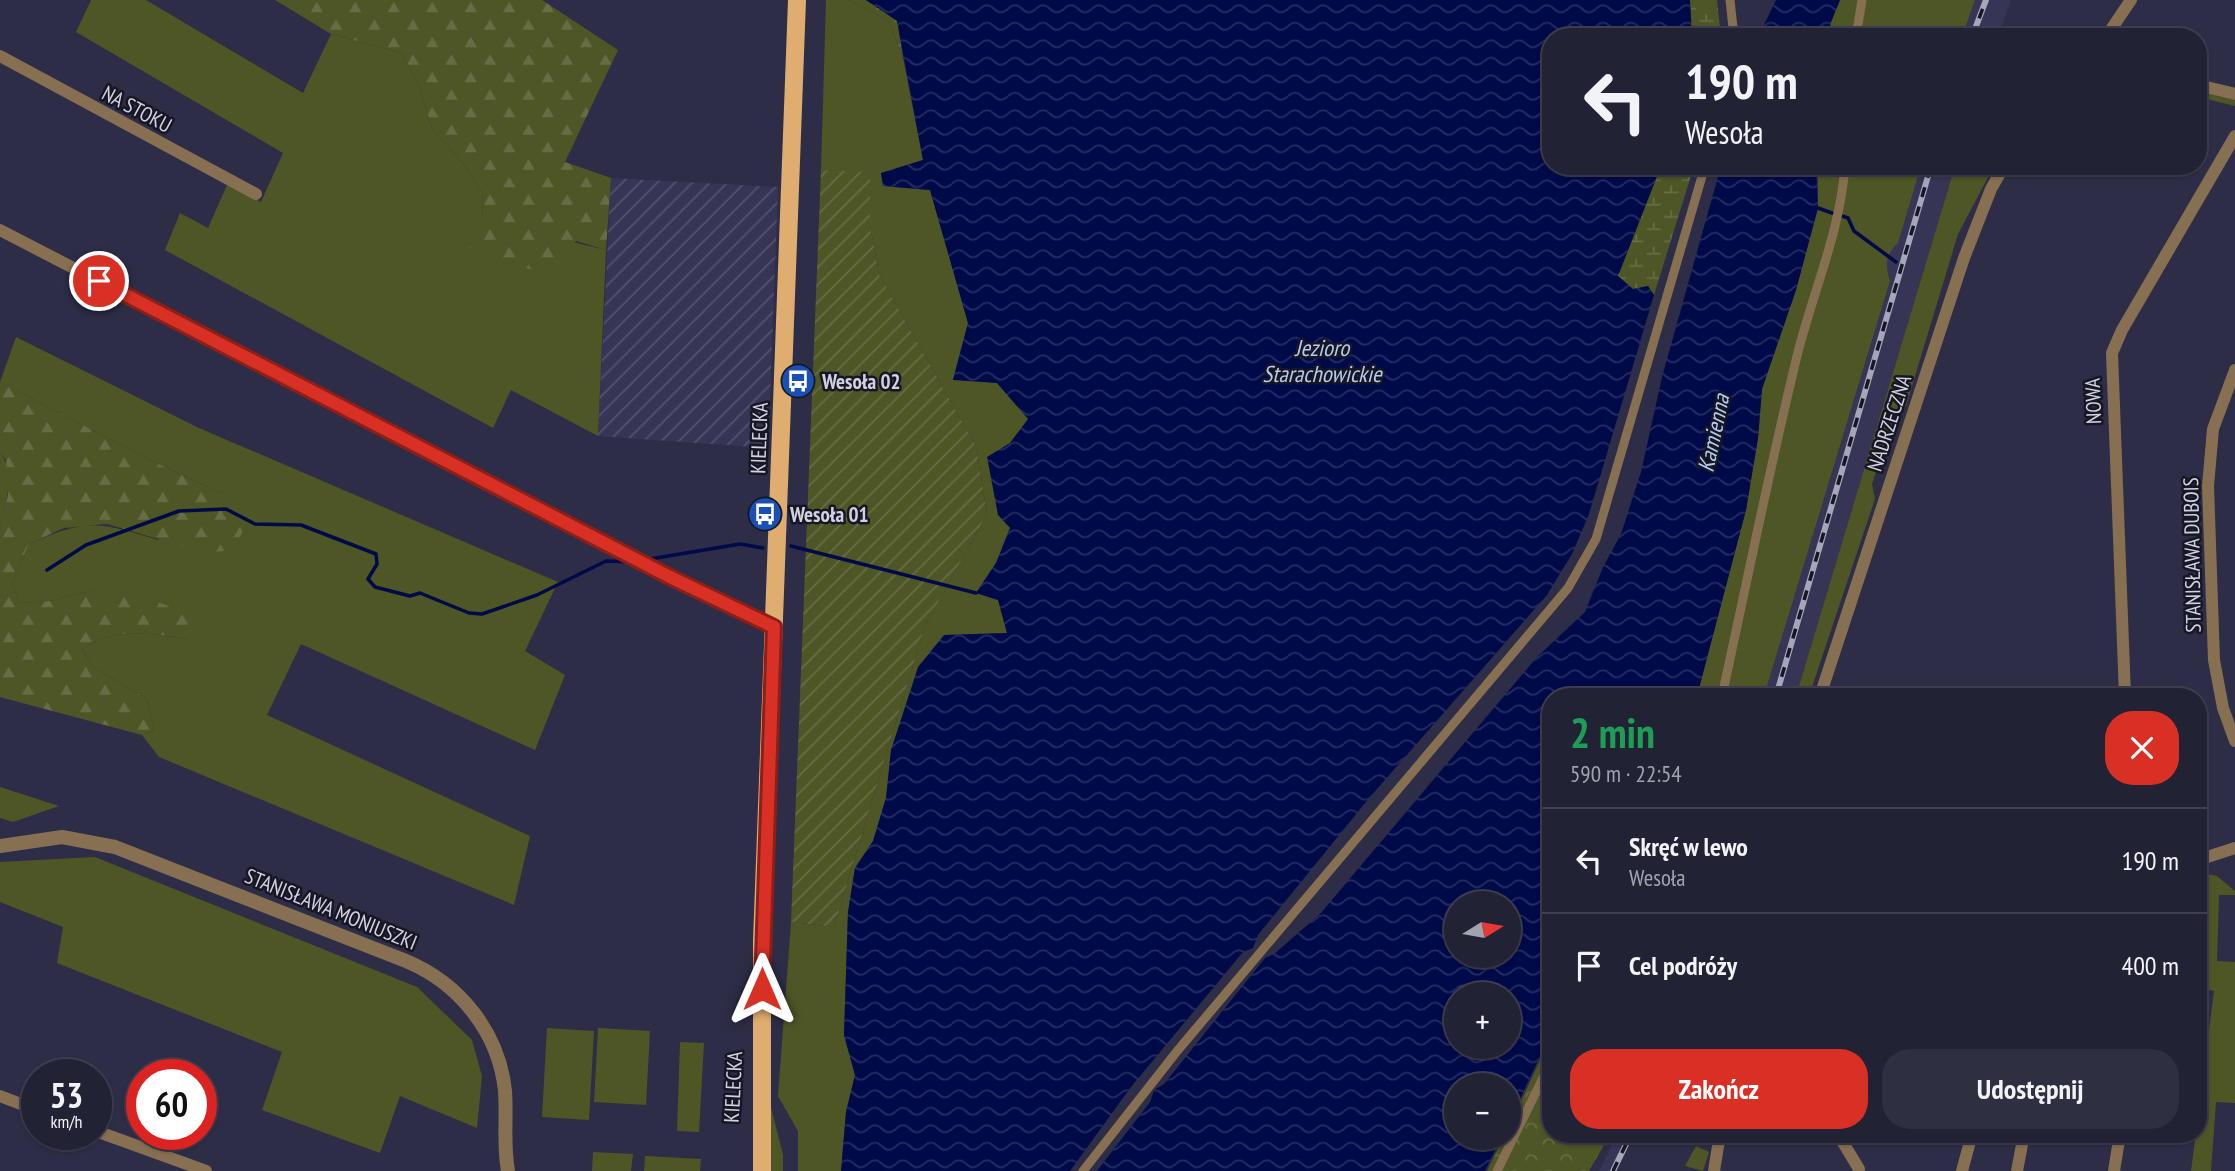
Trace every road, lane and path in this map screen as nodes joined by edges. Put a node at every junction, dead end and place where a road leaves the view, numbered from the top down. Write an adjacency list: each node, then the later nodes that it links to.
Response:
1 (797, 0): 18 (main road, KIELECKA)
2 (1730, 0): 5 (street)
3 (1862, 0): 6 (street)
4 (2131, 0): 7 (street)
5 (1733, 28)
6 (1857, 28)
7 (2112, 28)
8 (0, 56): 15 (street, NA STOKU)
9 (2207, 87): 10 (street)
10 (2235, 94)
11 (2235, 136): 21 (street, NOWA)
12 (1702, 175): 42 (street)
13 (1844, 175): 19 (street)
14 (2000, 175): 20 (street, NADRZECZNA)
15 (256, 194)
16 (0, 230): 18 (street)
17 (2235, 370): 22 (street, STANISŁAWA DUBOIS)
18 (774, 627): 26 (main road, KIELECKA)
19 (1724, 688)
20 (1823, 688)
21 (2125, 688)
22 (2235, 741)
23 (0, 846): 39 (street, STANISŁAWA MONIUSZKI)
24 (2235, 848): 25 (street)
25 (2207, 857)
26 (762, 962): 40 (main road, KIELECKA); 41 (main road, KIELECKA)
27 (1542, 1080): 43 (street)
28 (0, 1096): 29 (street)
29 (21, 1104)
30 (112, 1137): 38 (street)
31 (1719, 1143): 44 (street)
32 (1726, 1143): 45 (street)
33 (1843, 1143): 37 (street)
34 (1970, 1143): 46 (street)
35 (2022, 1143): 47 (street)
36 (2119, 1143): 48 (street)
37 (1858, 1170)
38 (206, 1171)
39 (508, 1171)
40 (752, 1171)
41 (762, 1171)
42 (1083, 1171)
43 (1497, 1171)
44 (1714, 1171)
45 (1722, 1171)
46 (1962, 1171)
47 (2017, 1171)
48 (2114, 1171)

